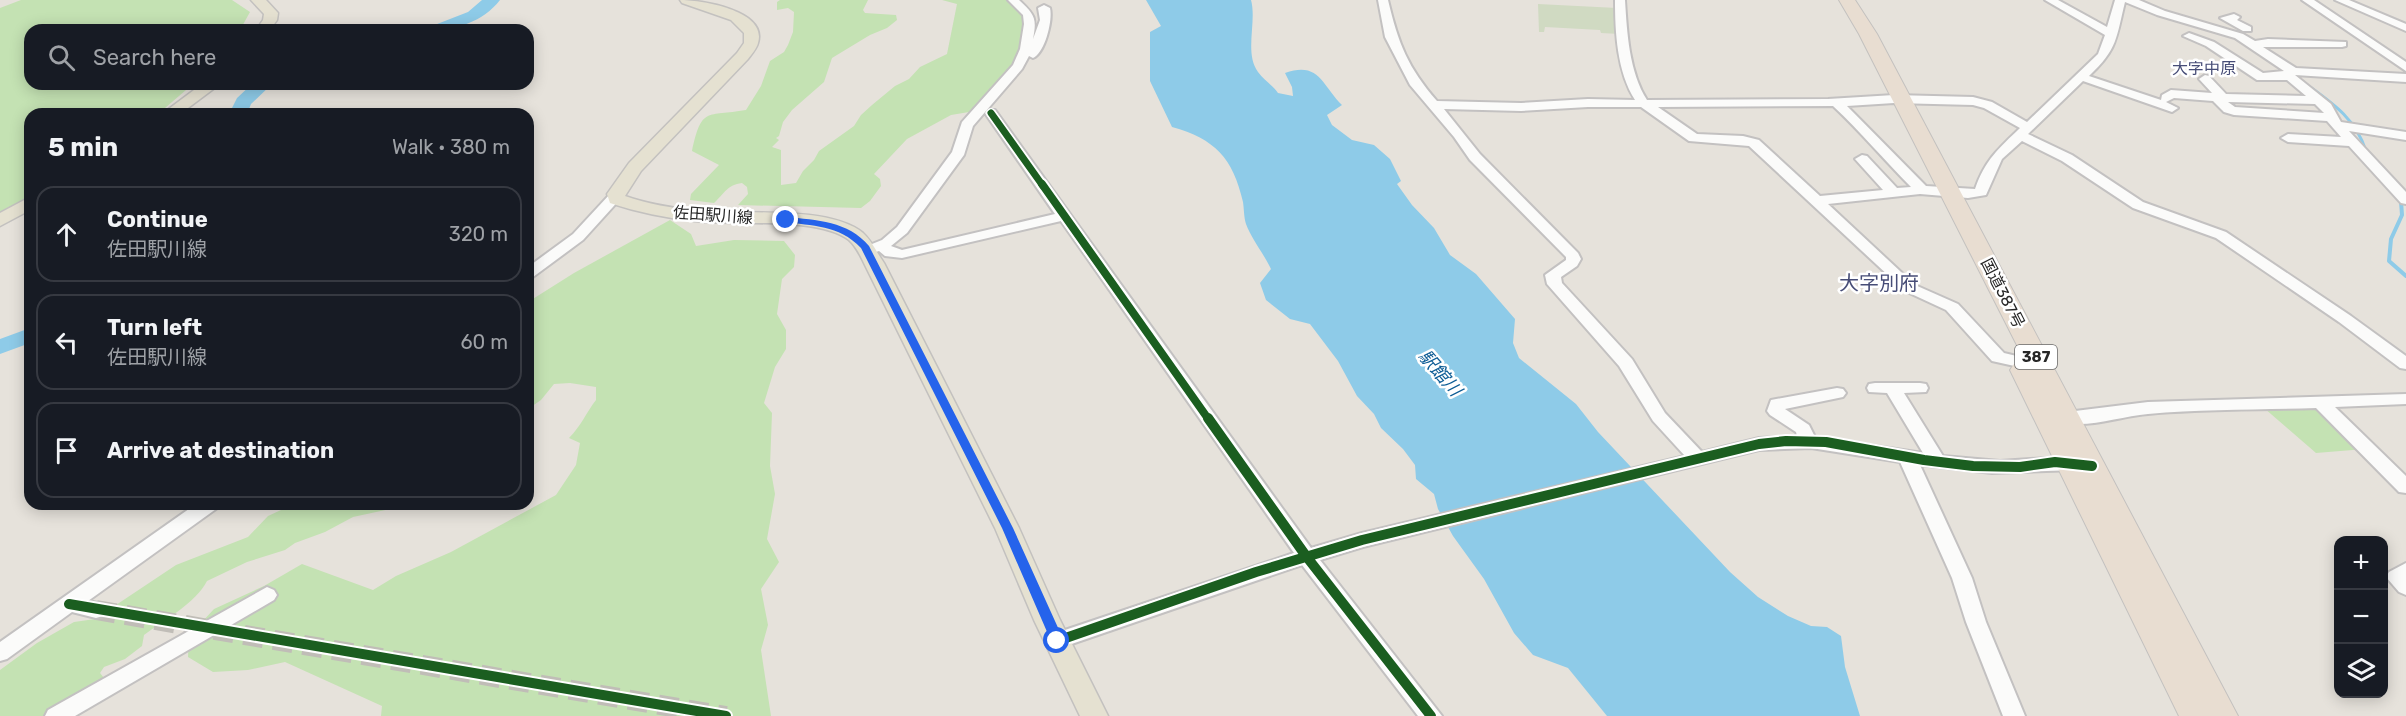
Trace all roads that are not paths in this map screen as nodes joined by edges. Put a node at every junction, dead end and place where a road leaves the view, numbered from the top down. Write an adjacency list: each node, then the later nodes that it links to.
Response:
1 (258, 0): 14 (main road)
2 (687, 0): 44 (main road)
3 (1013, 0): 35 (street)
4 (1383, 0): 33 (street)
5 (1620, 0): 31 (street)
6 (1845, 0): 29 (highway, 国道387号 / 387)
7 (2050, 0): 16 (street)
8 (2120, 0): 16 (street)
9 (2129, 0): 18 (street)
10 (2307, 0): 20 (street)
11 (2340, 0): 15 (street)
12 (1044, 8): 35 (street)
13 (2234, 17): 18 (street)
14 (267, 24)
15 (2406, 28)
16 (2111, 34): 23 (street)
17 (2189, 36): 21 (street)
18 (2250, 42): 19 (street); 21 (street)
19 (2342, 44)
20 (2406, 67)
21 (2291, 74): 22 (street); 30 (street)
22 (2370, 77): 24 (street); 26 (street)
23 (2082, 78): 28 (street); 37 (street)
24 (2406, 78)
25 (2205, 79): 28 (street)
26 (2406, 89)
27 (204, 90): 34 (main road)
28 (2219, 97): 30 (street); 36 (street)
29 (1895, 99): 32 (street); 37 (street); 42 (highway, 国道387号 / 387)
30 (2320, 100): 36 (street)
31 (1643, 103): 32 (street); 33 (street); 46 (street)
32 (1837, 103): 42 (street)
33 (1433, 105): 63 (street)
34 (178, 108)
35 (984, 113): 48 (street); 50 (street)
36 (2335, 121): 38 (street); 40 (street)
37 (2024, 131): 42 (street); 53 (street)
38 (2406, 136)
39 (2288, 138): 40 (street)
40 (2354, 142): 45 (street)
41 (1862, 159): 43 (street)
42 (1935, 191): 43 (street); 52 (highway, 国道387号 / 387); 60 (highway, 国道387号 / 387)
43 (1894, 193): 46 (street)
44 (615, 197): 50 (main road, 佐田駅川線); 51 (street)
45 (2405, 197)
46 (1815, 201): 52 (street)
47 (24, 206): 49 (main road)
48 (1064, 216): 50 (street); 68 (street)
49 (0, 221)
50 (874, 249): 74 (main road, 佐田駅川線)
51 (534, 270)
52 (2019, 362): 65 (highway, 国道387号 / 387)
53 (2406, 364)
54 (1920, 388): 58 (street)
55 (1838, 393): 61 (street)
56 (2406, 399): 57 (street)
57 (2321, 403): 60 (street); 66 (street)
58 (1908, 413): 59 (street); 64 (street)
59 (1927, 415)
60 (2067, 417): 65 (highway, 国道387号 / 387)
61 (1808, 441): 62 (street); 63 (street)
62 (1907, 457): 64 (street); 79 (street)
63 (1696, 460): 68 (street)
64 (1937, 462): 65 (street)
65 (2081, 465): 80 (highway, 国道387号 / 387); 81 (highway, 国道387号 / 387)
66 (2406, 487)
67 (201, 510): 72 (street)
68 (1306, 556): 74 (street); 78 (street)
69 (2406, 570): 70 (street)
70 (2406, 586)
71 (267, 595): 76 (street)
72 (69, 604): 73 (street); 75 (street)
73 (96, 610)
74 (1057, 641): 77 (main road, 佐田駅川線)
75 (0, 653)
76 (56, 716)
77 (1094, 716)
78 (1431, 716)
79 (2014, 716)
80 (2196, 716)
81 (2221, 716)

